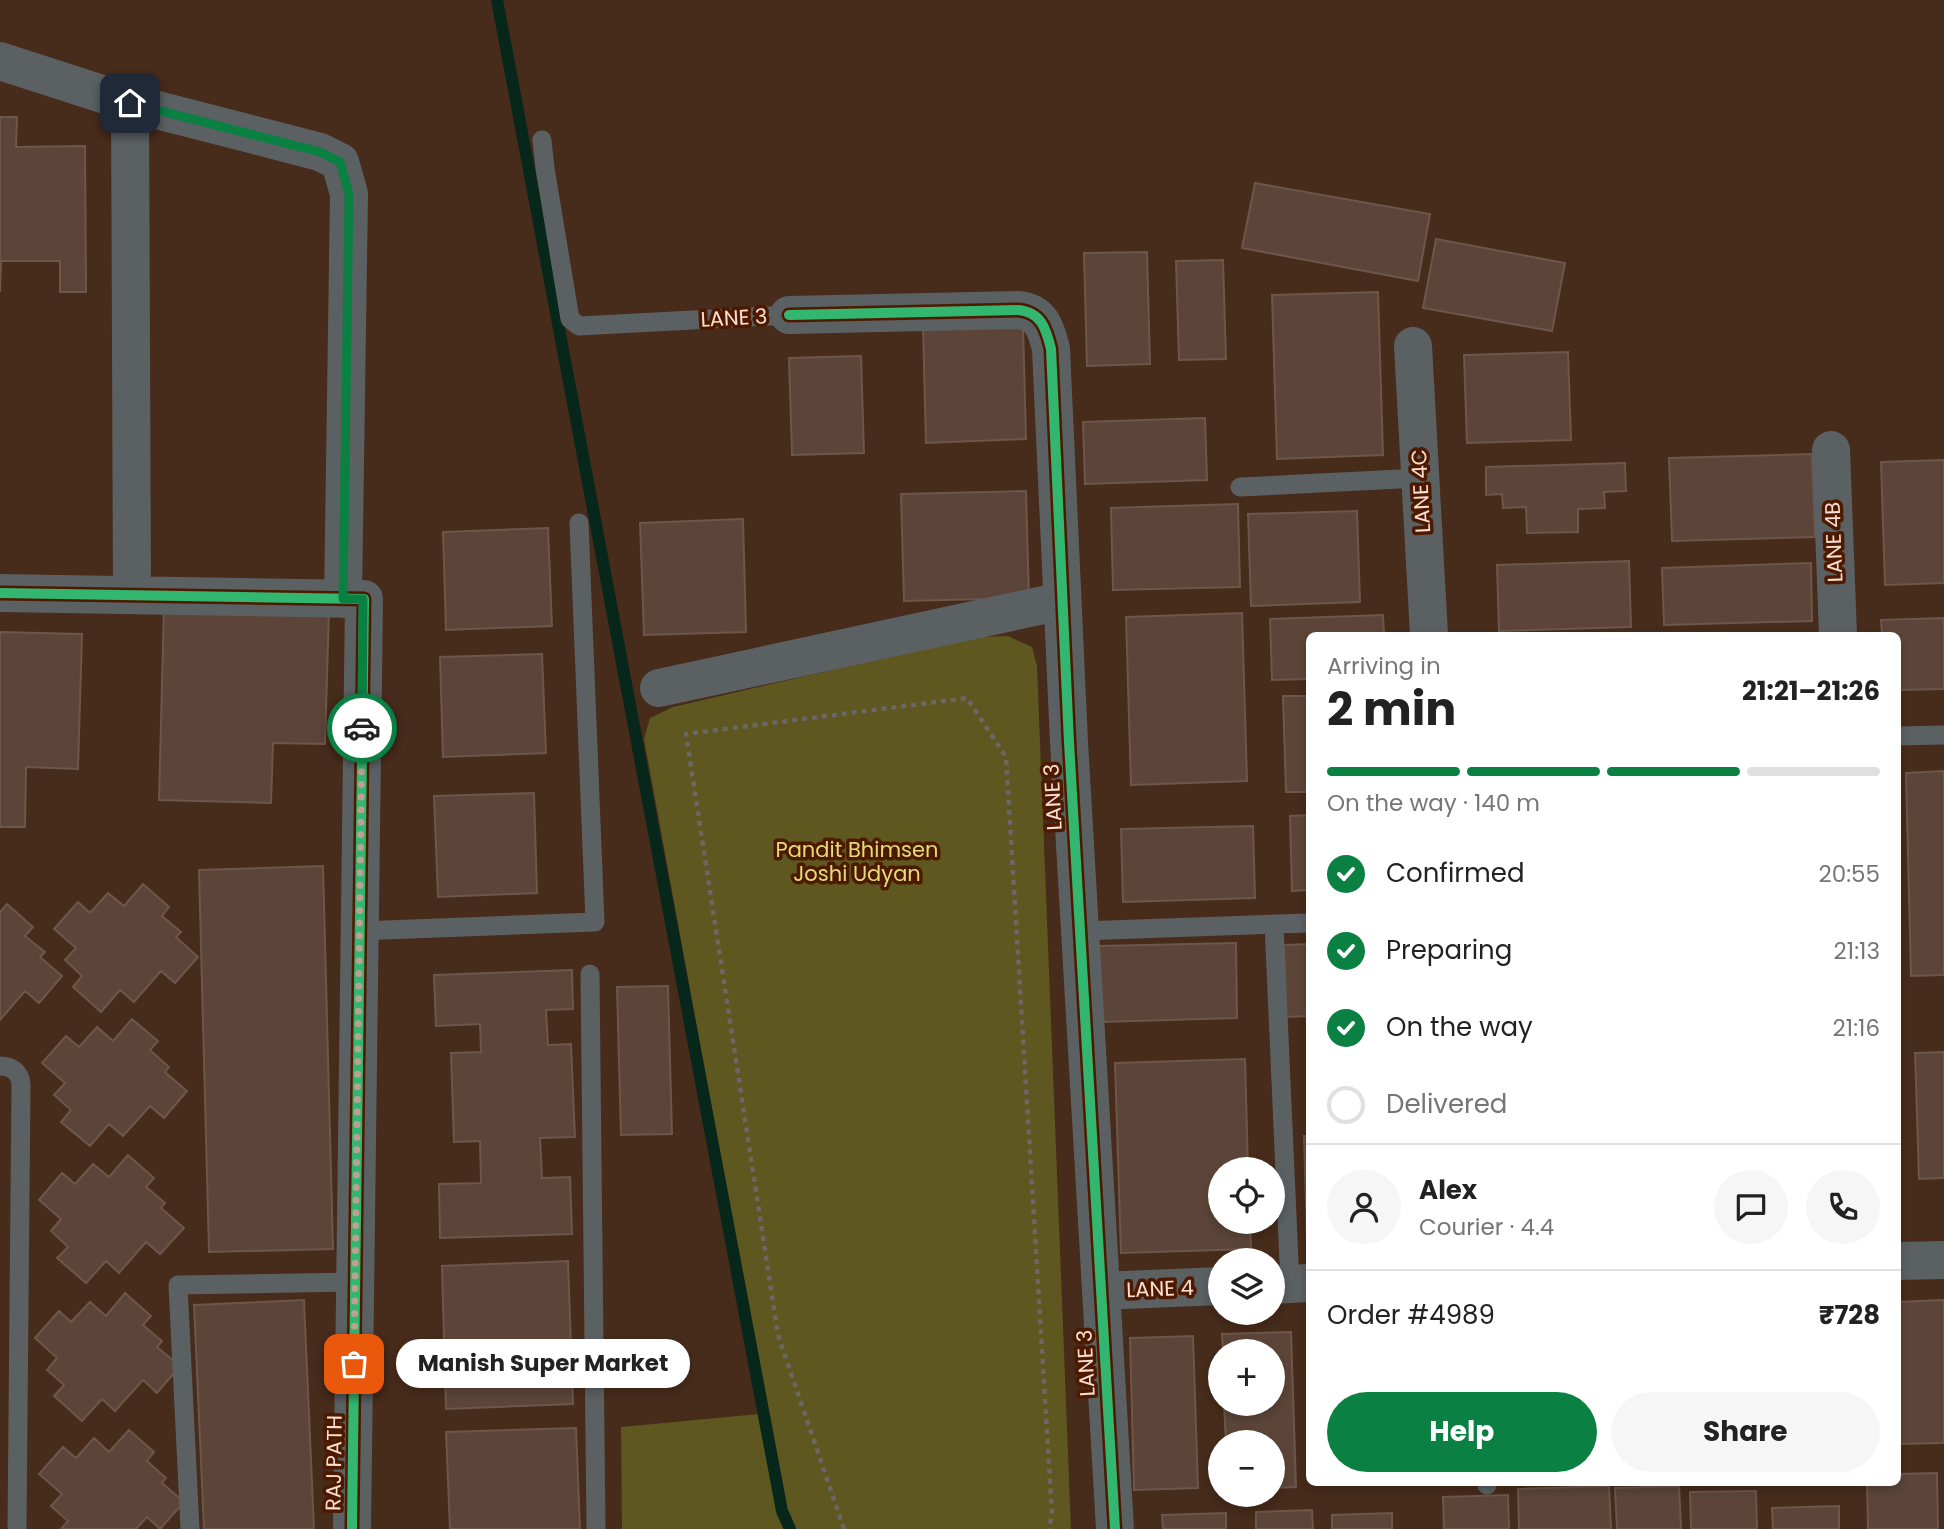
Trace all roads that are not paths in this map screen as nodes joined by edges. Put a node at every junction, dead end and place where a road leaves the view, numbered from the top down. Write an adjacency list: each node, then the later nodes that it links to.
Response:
1 (0, 61): 2 (street)
2 (130, 103): 11 (street); 12 (street, RAJ PATH)
3 (542, 140): 4 (lane, LANE 3)
4 (789, 316): 13 (street, LANE 3)
5 (1413, 346): 7 (street, LANE 4C)
6 (1831, 450): 15 (street, LANE 4B)
7 (1420, 478): 8 (lane); 14 (street, LANE 4C)
8 (1240, 487)
9 (579, 523): 21 (lane)
10 (0, 593): 11 (street)
11 (132, 595): 12 (street)
12 (353, 599): 21 (street, RAJ PATH)
13 (1062, 601): 16 (street); 22 (street, LANE 3)
14 (1429, 632)
15 (1838, 632)
16 (659, 688)
17 (1944, 735): 18 (lane)
18 (1901, 736)
19 (1306, 923): 20 (lane)
20 (1274, 924): 22 (lane); 28 (lane)
21 (359, 931): 27 (street, RAJ PATH)
22 (1080, 931): 30 (street, LANE 3)
23 (590, 975): 34 (lane)
24 (0, 1066): 31 (lane)
25 (1944, 1260): 26 (street)
26 (1901, 1261)
27 (355, 1282): 32 (lane); 33 (street, RAJ PATH)
28 (1291, 1284)
29 (1208, 1287): 30 (street, LANE 4)
30 (1101, 1291): 35 (street, LANE 3)
31 (17, 1529)
32 (190, 1529)
33 (352, 1529)
34 (596, 1529)
35 (1115, 1529)

